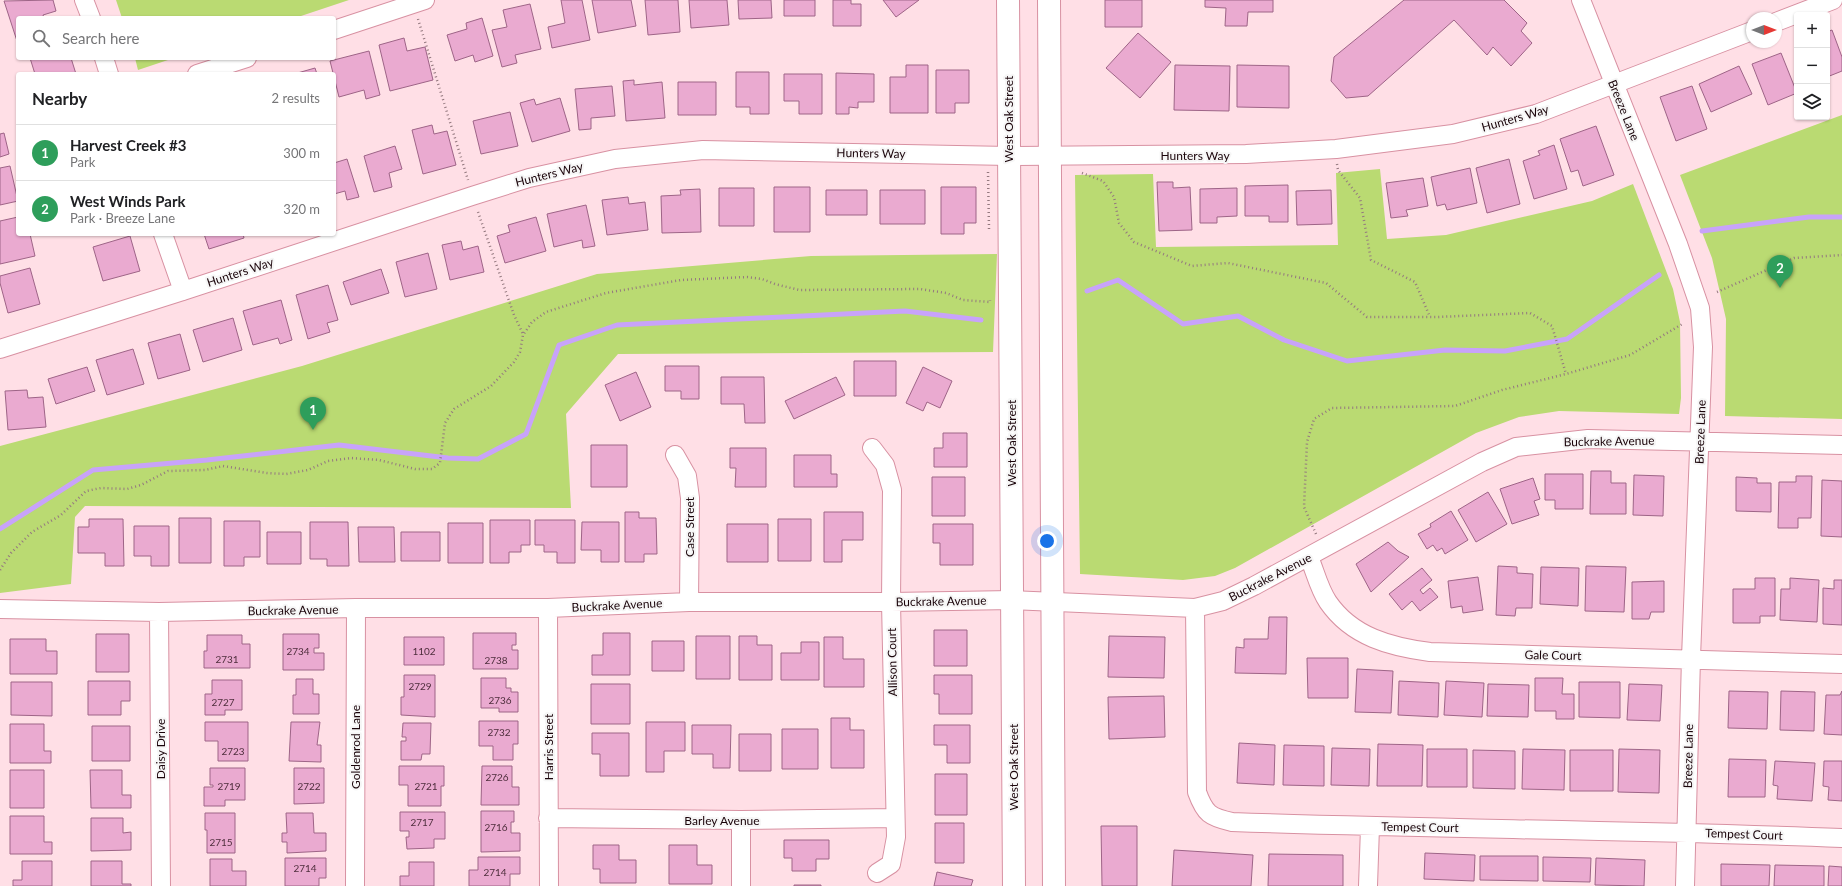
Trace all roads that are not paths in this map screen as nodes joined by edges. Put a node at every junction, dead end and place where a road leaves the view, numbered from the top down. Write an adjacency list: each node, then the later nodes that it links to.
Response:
1 (84, 0): 7 (street)
2 (1008, 0): 16 (main road, West Oak Street)
3 (1049, 0): 17 (main road)
4 (1581, 0): 15 (street, Breeze Lane)
5 (1833, 0): 8 (street)
6 (419, 2): 9 (street)
7 (89, 16)
8 (1782, 20)
9 (336, 29)
10 (1746, 33): 15 (street, Hunters Way)
11 (105, 60): 13 (street)
12 (241, 60): 14 (street)
13 (108, 72)
14 (203, 72)
15 (1614, 84): 17 (street, Hunters Way); 21 (street, Breeze Lane)
16 (1009, 156): 17 (street, Hunters Way); 19 (street, Hunters Way); 26 (main road, West Oak Street)
17 (1050, 156): 29 (main road)
18 (164, 236): 19 (street)
19 (183, 291): 20 (street, Hunters Way)
20 (0, 349)
21 (1700, 441): 22 (street, Buckrake Avenue); 25 (street, Buckrake Avenue); 35 (street, Breeze Lane)
22 (1842, 445)
23 (872, 448): 28 (street, Allison Court)
24 (676, 455): 27 (street, Case Street)
25 (1317, 553): 32 (street, Buckrake Avenue); 35 (street, Gale Court)
26 (1012, 600): 28 (street, Buckrake Avenue); 29 (street, Buckrake Avenue); 48 (main road, West Oak Street)
27 (689, 602): 28 (street, Buckrake Avenue); 31 (street, Buckrake Avenue)
28 (891, 602): 38 (street, Allison Court)
29 (1053, 603): 32 (street, Buckrake Avenue); 49 (main road)
30 (356, 608): 31 (street, Buckrake Avenue); 34 (street, Buckrake Avenue); 45 (street, Goldenrod Lane)
31 (548, 608): 37 (street, Harris Street)
32 (1195, 608): 40 (street, Tempest Court)
33 (0, 609): 34 (street, Buckrake Avenue)
34 (159, 612): 44 (street, Daisy Drive)
35 (1691, 658): 36 (street, Gale Court); 41 (street, Breeze Lane)
36 (1842, 664)
37 (548, 818): 39 (street, Barley Avenue); 46 (street, Harris Street)
38 (895, 818): 39 (street, Barley Avenue); 43 (street, Allison Court)
39 (741, 820): 47 (street)
40 (1370, 827): 41 (street, Tempest Court); 50 (street)
41 (1687, 832): 42 (street, Tempest Court); 51 (street, Breeze Lane)
42 (1842, 838)
43 (877, 873)
44 (161, 886)
45 (355, 886)
46 (549, 886)
47 (741, 886)
48 (1014, 886)
49 (1054, 886)
50 (1368, 886)
51 (1685, 886)

